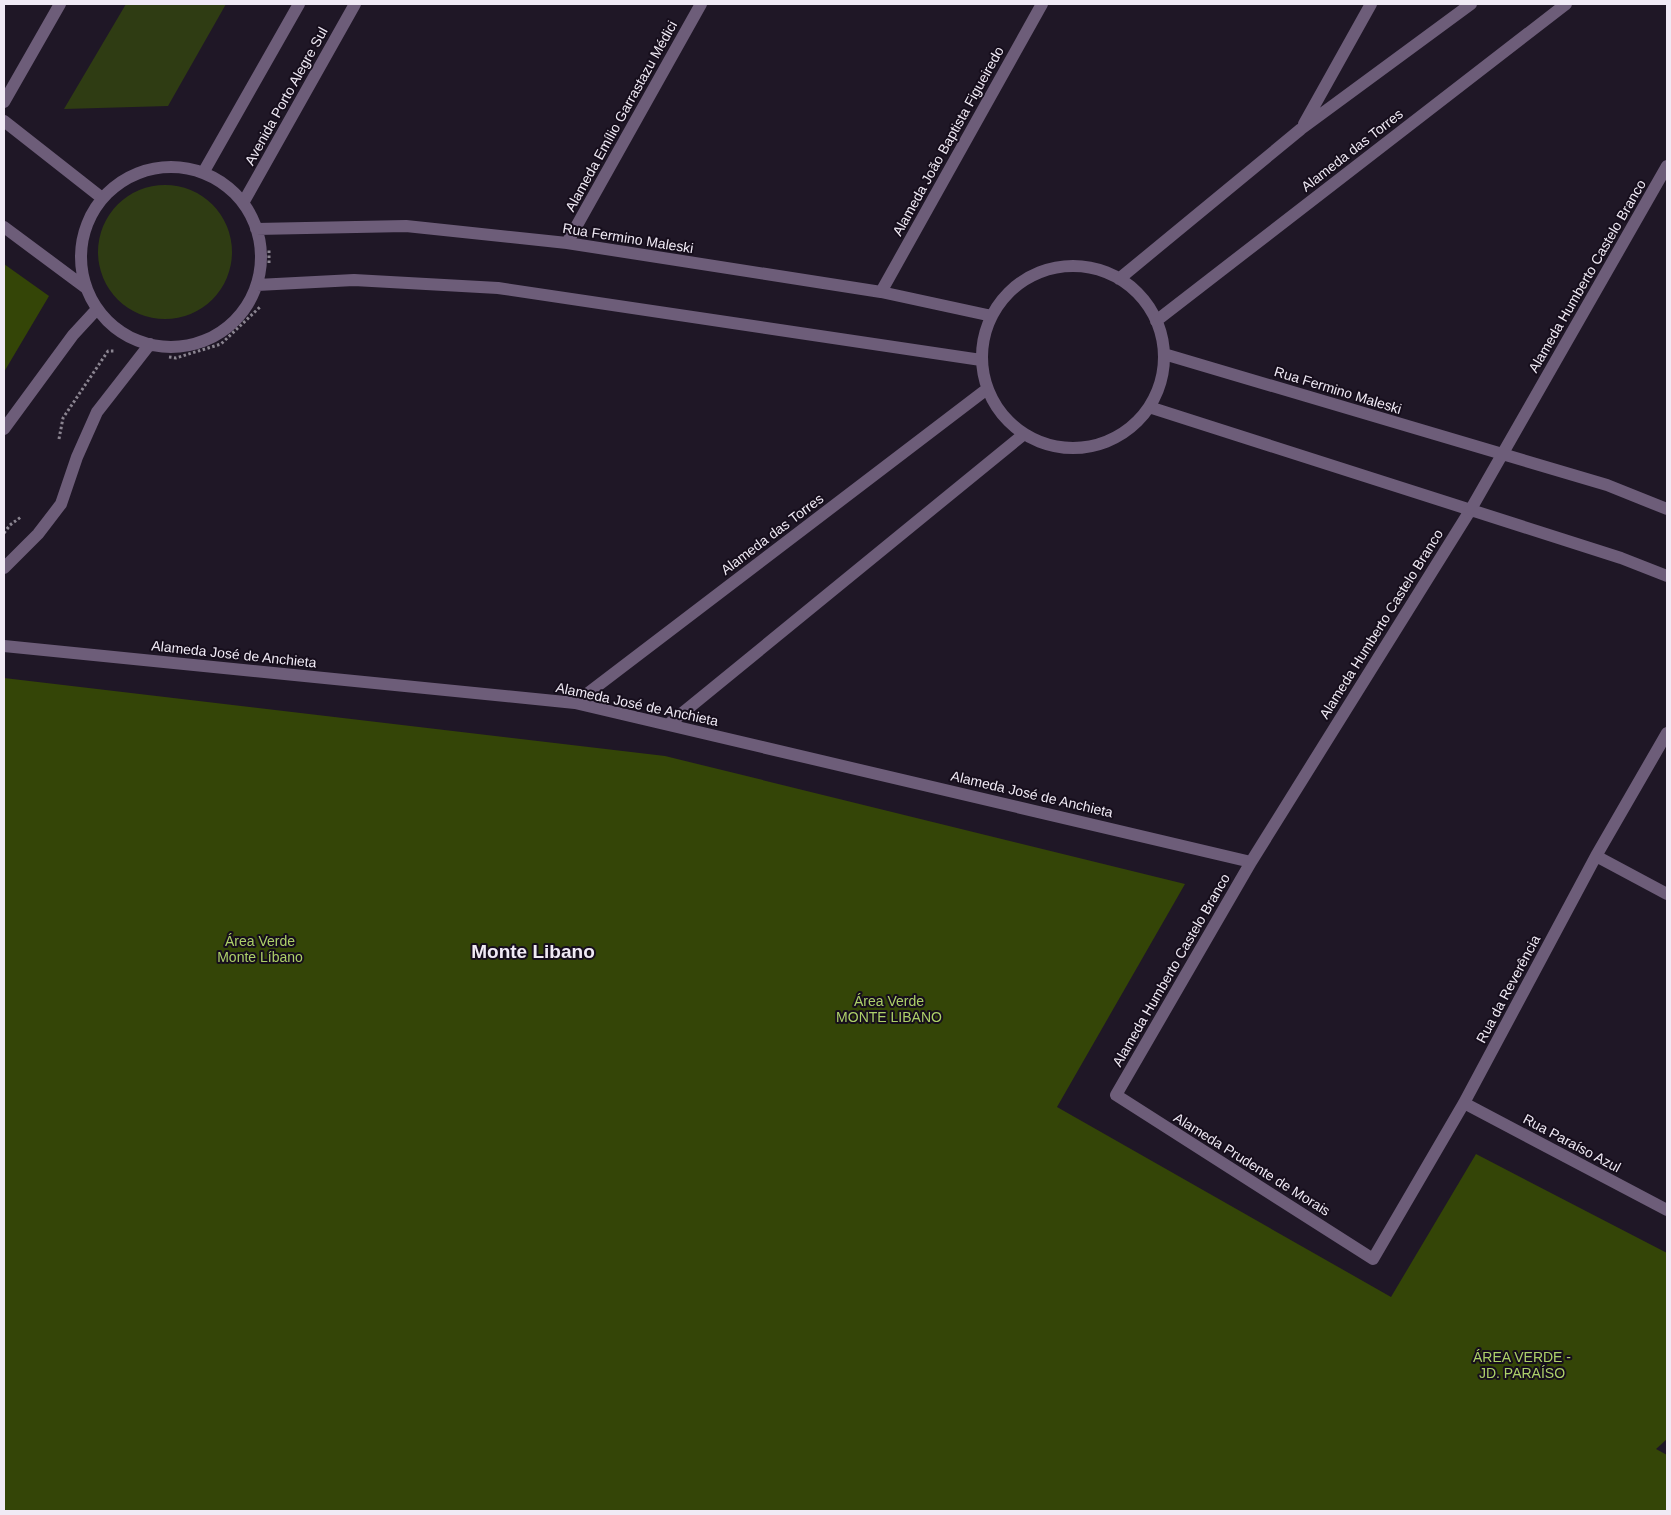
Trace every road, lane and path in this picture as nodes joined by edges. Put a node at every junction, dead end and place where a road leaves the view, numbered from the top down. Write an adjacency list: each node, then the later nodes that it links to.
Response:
1 (60, 4): 9 (street)
2 (299, 4): 13 (street)
3 (355, 4): 15 (street, Avenida Porto Alegre Sul)
4 (701, 4): 18 (street, Alameda Emílio Garrastazu Médici)
5 (1042, 4): 22 (street, Alameda João Baptista Figueiredo)
6 (1371, 4): 11 (street)
7 (1471, 4): 11 (street)
8 (1566, 4): 25 (street, Alameda das Torres)
9 (4, 102)
10 (4, 121): 14 (street)
11 (1302, 129): 19 (street)
12 (1667, 166): 34 (street, Alameda Humberto Castelo Branco)
13 (204, 173): 14 (street); 15 (street)
14 (102, 198): 21 (street)
15 (243, 202): 17 (street)
16 (4, 227): 21 (street)
17 (261, 228): 18 (street, Rua Fermino Maleski); 20 (street); 20 (path)
18 (567, 243): 22 (street, Rua Fermino Maleski)
19 (1119, 279): 24 (street); 25 (street)
20 (262, 285): 26 (street); 26 (path); 28 (street)
21 (86, 288): 23 (street)
22 (881, 292): 24 (street, Rua Fermino Maleski)
23 (97, 309): 26 (street); 31 (street)
24 (992, 316): 28 (street)
25 (1156, 321): 27 (street)
26 (147, 349): 33 (path); 39 (street)
27 (1164, 354): 30 (street); 34 (street, Rua Fermino Maleski)
28 (981, 360): 29 (street)
29 (987, 389): 32 (street); 42 (street, Alameda das Torres)
30 (1149, 407): 32 (street); 35 (street)
31 (4, 429)
32 (1024, 434): 43 (street)
33 (58, 444)
34 (1502, 455): 35 (street, Alameda Humberto Castelo Branco); 36 (street, Rua Fermino Maleski)
35 (1470, 509): 40 (street); 46 (street, Alameda Humberto Castelo Branco)
36 (1667, 509)
37 (26, 514): 38 (path)
38 (4, 533)
39 (4, 568)
40 (1667, 576)
41 (4, 646): 42 (street, Alameda José de Anchieta)
42 (575, 703): 43 (street, Alameda José de Anchieta)
43 (669, 724): 46 (street, Alameda José de Anchieta)
44 (1667, 733): 45 (street, Rua da Reverência)
45 (1596, 856): 47 (street); 49 (street, Rua da Reverência)
46 (1251, 862): 48 (street, Alameda Humberto Castelo Branco)
47 (1667, 894)
48 (1116, 1095): 51 (street, Alameda Prudente de Morais)
49 (1464, 1103): 50 (street, Rua Paraíso Azul); 51 (street, Rua da Reverência)
50 (1667, 1210)
51 (1373, 1259)

